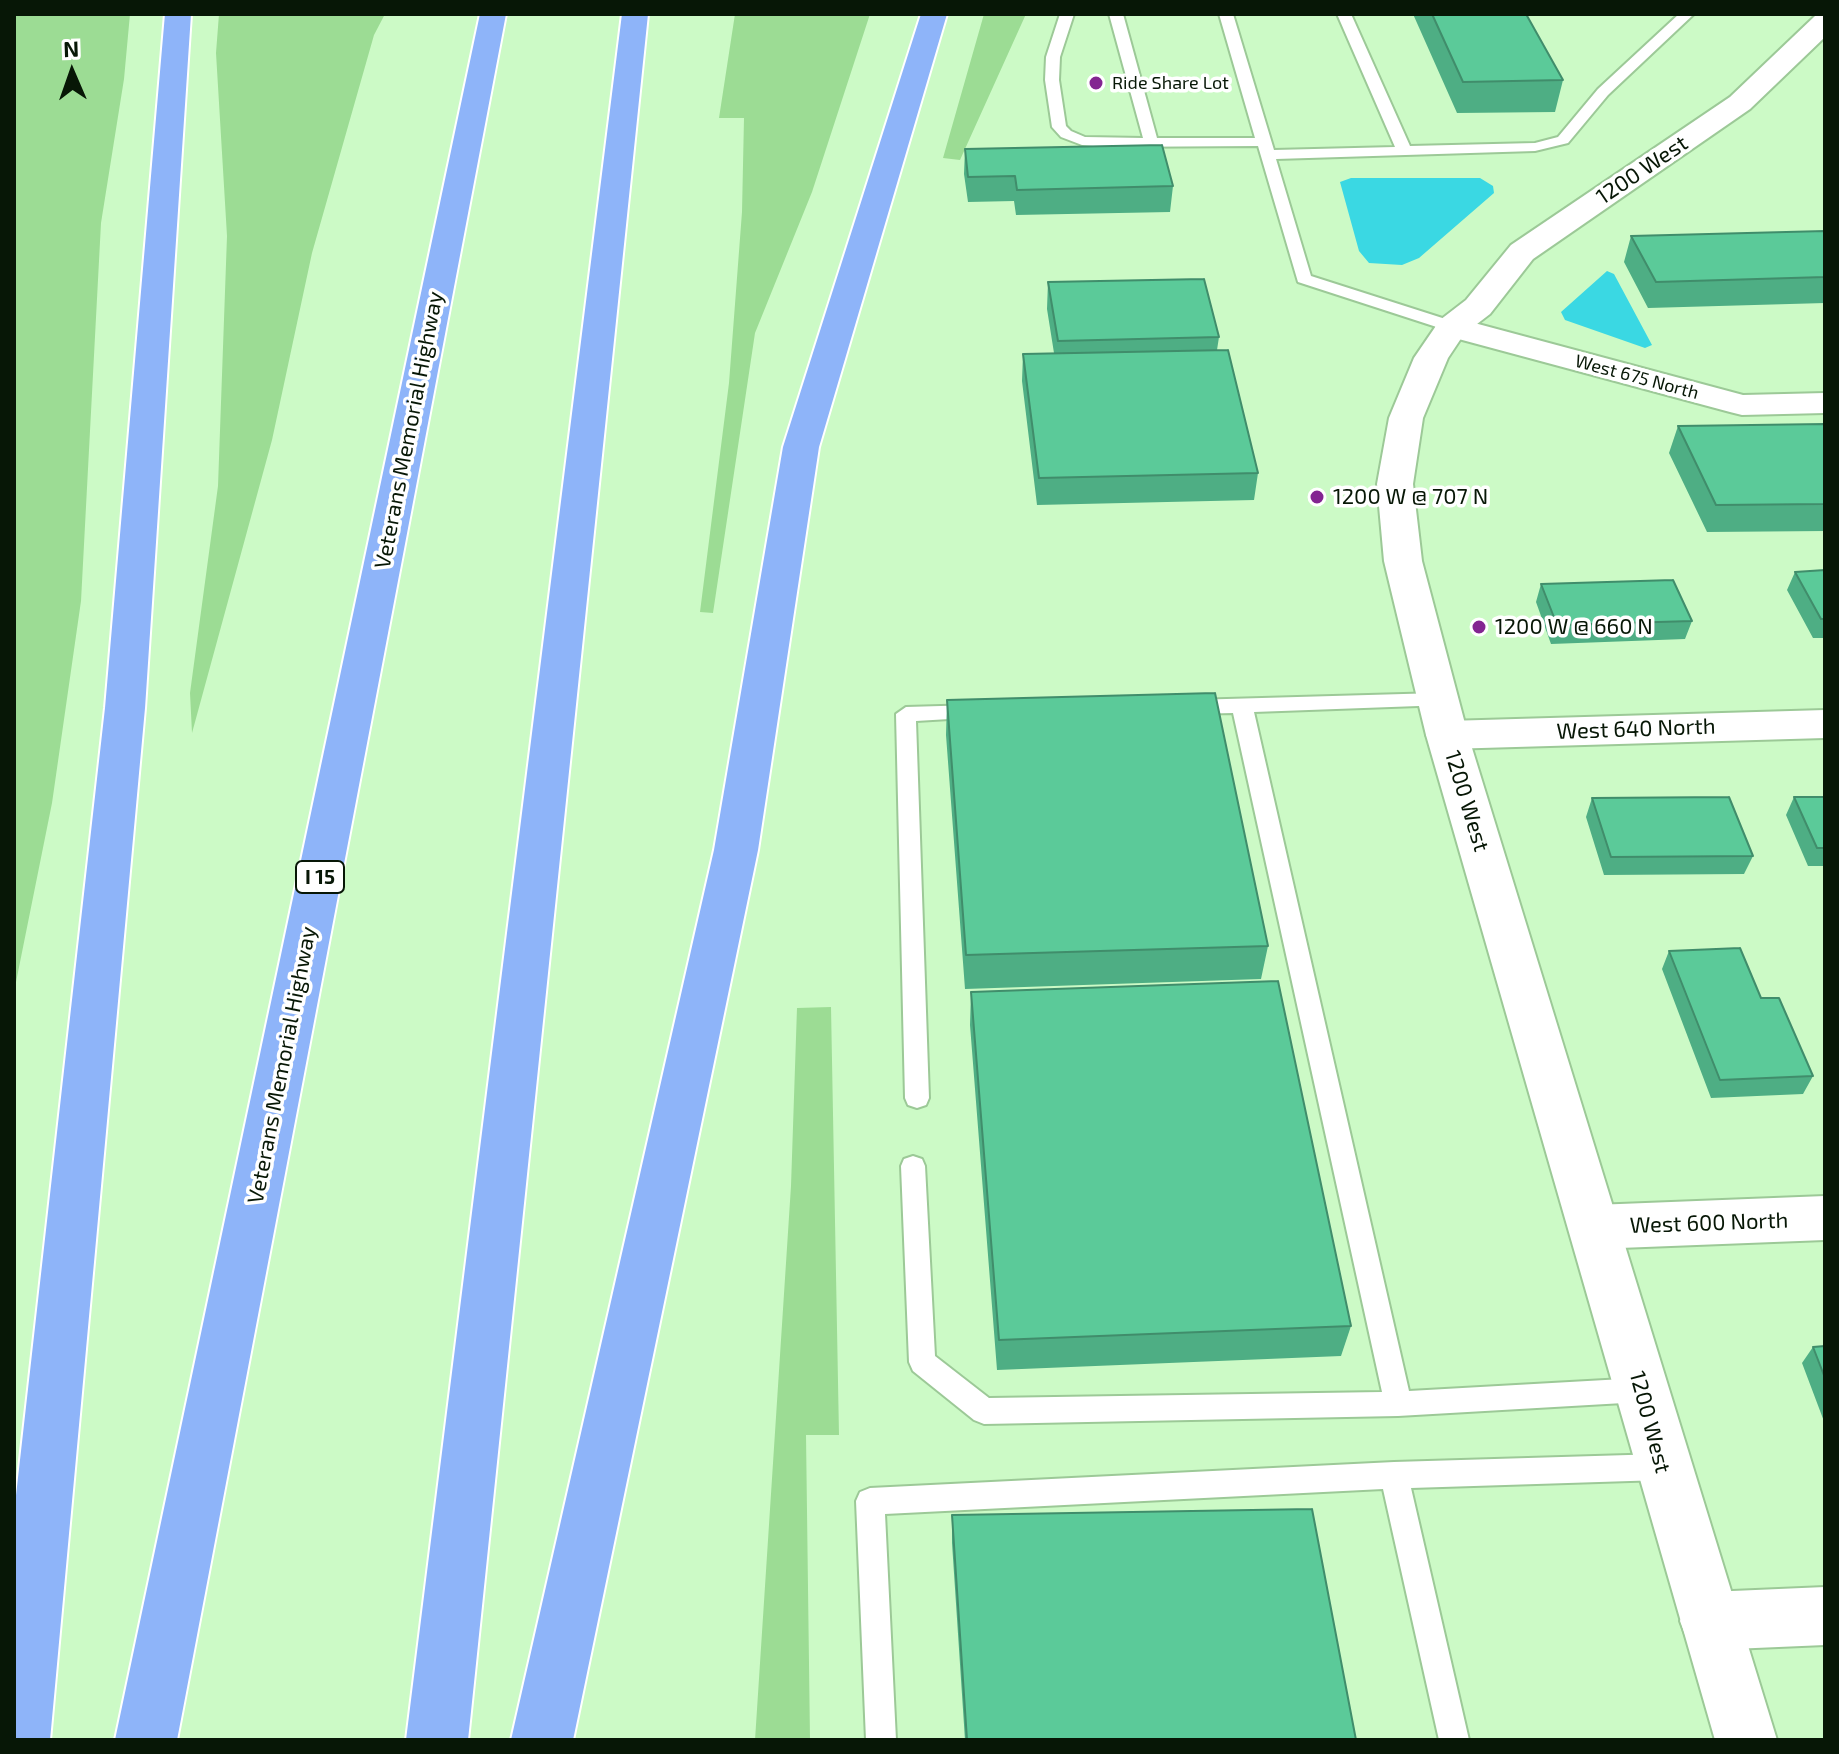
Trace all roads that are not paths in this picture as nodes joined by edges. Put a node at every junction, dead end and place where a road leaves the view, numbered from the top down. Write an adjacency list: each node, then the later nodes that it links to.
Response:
1 (178, 14): 13 (highway)
2 (185, 14): 13 (highway)
3 (493, 14): 36 (highway, Veterans Memorial Highway / I 15)
4 (635, 14): 37 (highway)
5 (906, 14): 17 (highway)
6 (934, 14): 17 (highway)
7 (1067, 14): 14 (lane)
8 (1116, 14): 14 (lane)
9 (1226, 14): 15 (lane)
10 (1344, 14): 16 (lane)
11 (1687, 14): 16 (lane)
12 (1825, 22): 18 (street, 1200 West)
13 (178, 48): 35 (highway)
14 (1151, 142): 15 (lane)
15 (1266, 148): 16 (lane); 18 (lane)
16 (1404, 150)
17 (887, 159): 38 (highway)
18 (1452, 327): 19 (street, West 675 North); 23 (street, 1200 West)
19 (1825, 403)
20 (1242, 706): 21 (lane); 23 (lane); 30 (lane)
21 (1166, 708)
22 (997, 712): 25 (lane)
23 (1443, 718): 24 (street, West 640 North); 28 (street, 1200 West)
24 (1825, 724)
25 (917, 1098)
26 (913, 1166): 30 (lane)
27 (1825, 1218): 28 (street, West 600 North)
28 (1594, 1227): 29 (street, 1200 West)
29 (1641, 1390): 30 (lane); 31 (street, 1200 West)
30 (1398, 1404)
31 (1662, 1467): 32 (lane); 34 (street, 1200 West)
32 (1394, 1475): 39 (lane); 40 (lane)
33 (1825, 1616): 34 (street)
34 (1709, 1621): 41 (street, 1200 West)
35 (19, 1740)
36 (146, 1740)
37 (437, 1740)
38 (542, 1740)
39 (881, 1740)
40 (1454, 1740)
41 (1746, 1740)

